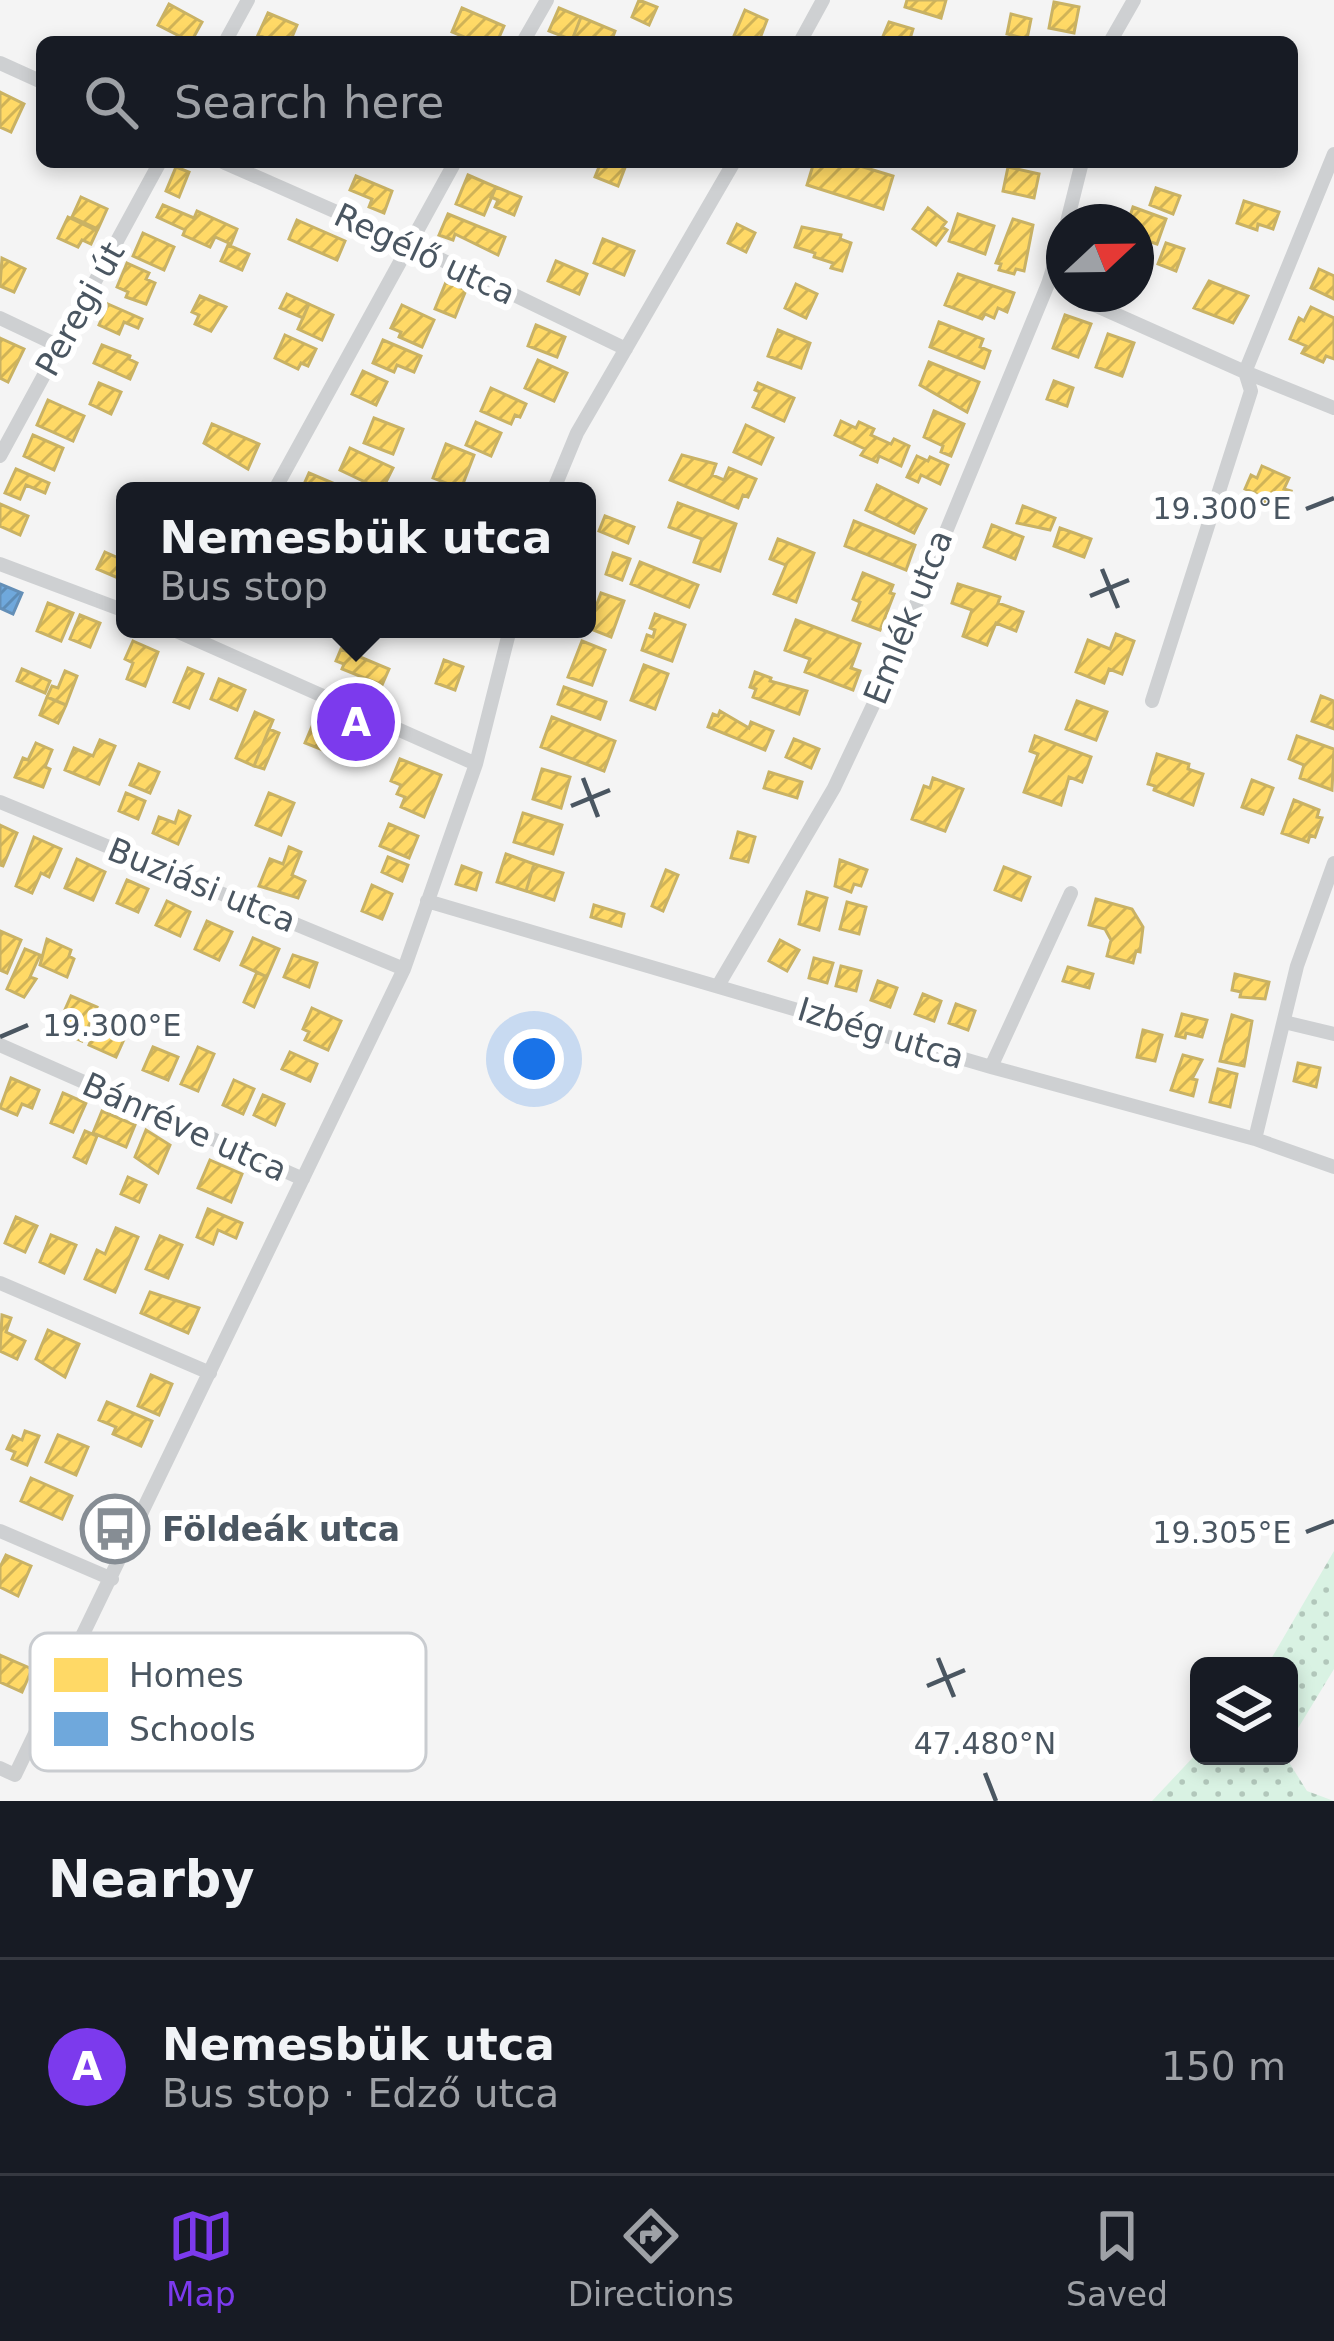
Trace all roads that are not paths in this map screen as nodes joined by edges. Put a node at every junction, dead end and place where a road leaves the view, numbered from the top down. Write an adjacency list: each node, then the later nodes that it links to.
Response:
1 (248, 0): 5 (street)
2 (547, 0): 6 (street)
3 (824, 0): 7 (street)
4 (1134, 0): 8 (street)
5 (228, 36)
6 (526, 36)
7 (803, 36)
8 (1113, 36)
9 (0, 63): 10 (street)
10 (36, 79)
11 (1334, 154): 24 (street)
12 (157, 168): 22 (street, Peregi út)
13 (237, 168): 18 (street, Regélő utca)
14 (452, 168): 18 (street)
15 (731, 168): 23 (street)
16 (1080, 168): 17 (street)
17 (1072, 204)
18 (409, 244): 23 (street, Regélő utca); 27 (street)
19 (1046, 289): 40 (street, Emlék utca)
20 (1109, 312): 24 (street)
21 (0, 318): 22 (street)
22 (59, 346): 26 (street, Peregi út)
23 (626, 349): 28 (street)
24 (1245, 373): 25 (street); 33 (street)
25 (1334, 408)
26 (0, 456)
27 (279, 482)
28 (557, 482)
29 (0, 564): 30 (street)
30 (116, 608)
31 (207, 638): 34 (street)
32 (508, 638): 34 (street)
33 (1152, 701)
34 (476, 764): 38 (street)
35 (0, 802): 39 (street, Buziási utca)
36 (1334, 863): 41 (street)
37 (1071, 892): 44 (street)
38 (427, 901): 39 (street); 40 (street, Izbég utca)
39 (404, 969): 47 (street)
40 (719, 984): 44 (street, Izbég utca)
41 (1284, 1022): 42 (street); 45 (street)
42 (1334, 1034)
43 (0, 1046): 47 (street, Bánréve utca)
44 (991, 1067): 45 (street, Izbég utca)
45 (1255, 1139): 46 (street, Izbég utca)
46 (1334, 1167)
47 (303, 1179): 49 (street)
48 (0, 1283): 49 (street)
49 (210, 1373): 51 (street)
50 (0, 1531): 51 (street)
51 (112, 1579): 52 (street)
52 (85, 1633)
53 (30, 1745): 54 (street)
54 (0, 1768)

